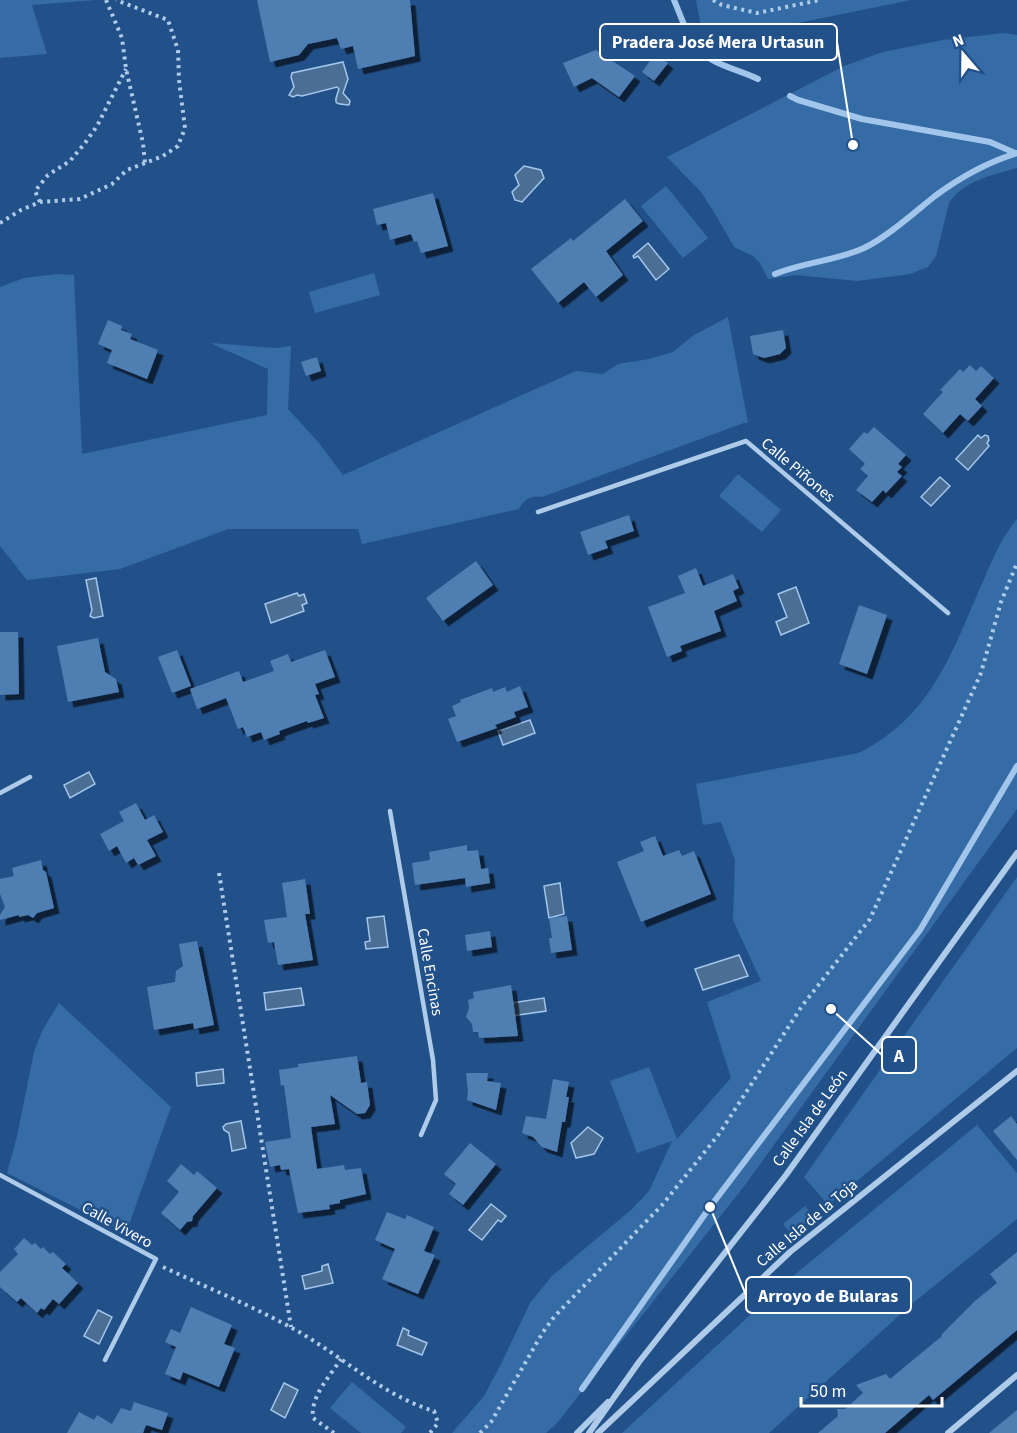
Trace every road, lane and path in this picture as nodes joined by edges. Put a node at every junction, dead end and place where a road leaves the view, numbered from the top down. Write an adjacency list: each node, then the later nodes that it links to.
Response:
1 (106, 0): 5 (path)
2 (116, 0): 6 (path)
3 (712, 0): 4 (path)
4 (820, 0)
5 (126, 69): 6 (path); 7 (path)
6 (145, 163): 7 (path)
7 (40, 202): 8 (path)
8 (0, 223)
9 (538, 512): 11 (lane, Calle Piñones)
10 (1017, 563): 28 (path)
11 (948, 614)
12 (30, 777): 13 (lane)
13 (0, 792)
14 (390, 811): 18 (lane, Calle Encinas)
15 (1017, 853): 25 (street, Calle Isla de León)
16 (219, 873): 21 (path)
17 (1017, 1071): 31 (street, Calle Isla de la Toja)
18 (421, 1135)
19 (0, 1175): 20 (lane, Calle Vivero)
20 (154, 1262): 21 (path); 23 (lane, Calle Vivero)
21 (291, 1327): 22 (path)
22 (341, 1359): 26 (path); 27 (path)
23 (105, 1360)
24 (1017, 1375): 32 (street)
25 (617, 1393): 29 (street, Calle Isla de León); 30 (street, Calle Isla de León)
26 (334, 1433)
27 (430, 1433)
28 (480, 1433)
29 (577, 1433)
30 (589, 1433)
31 (598, 1433)
32 (948, 1433)

